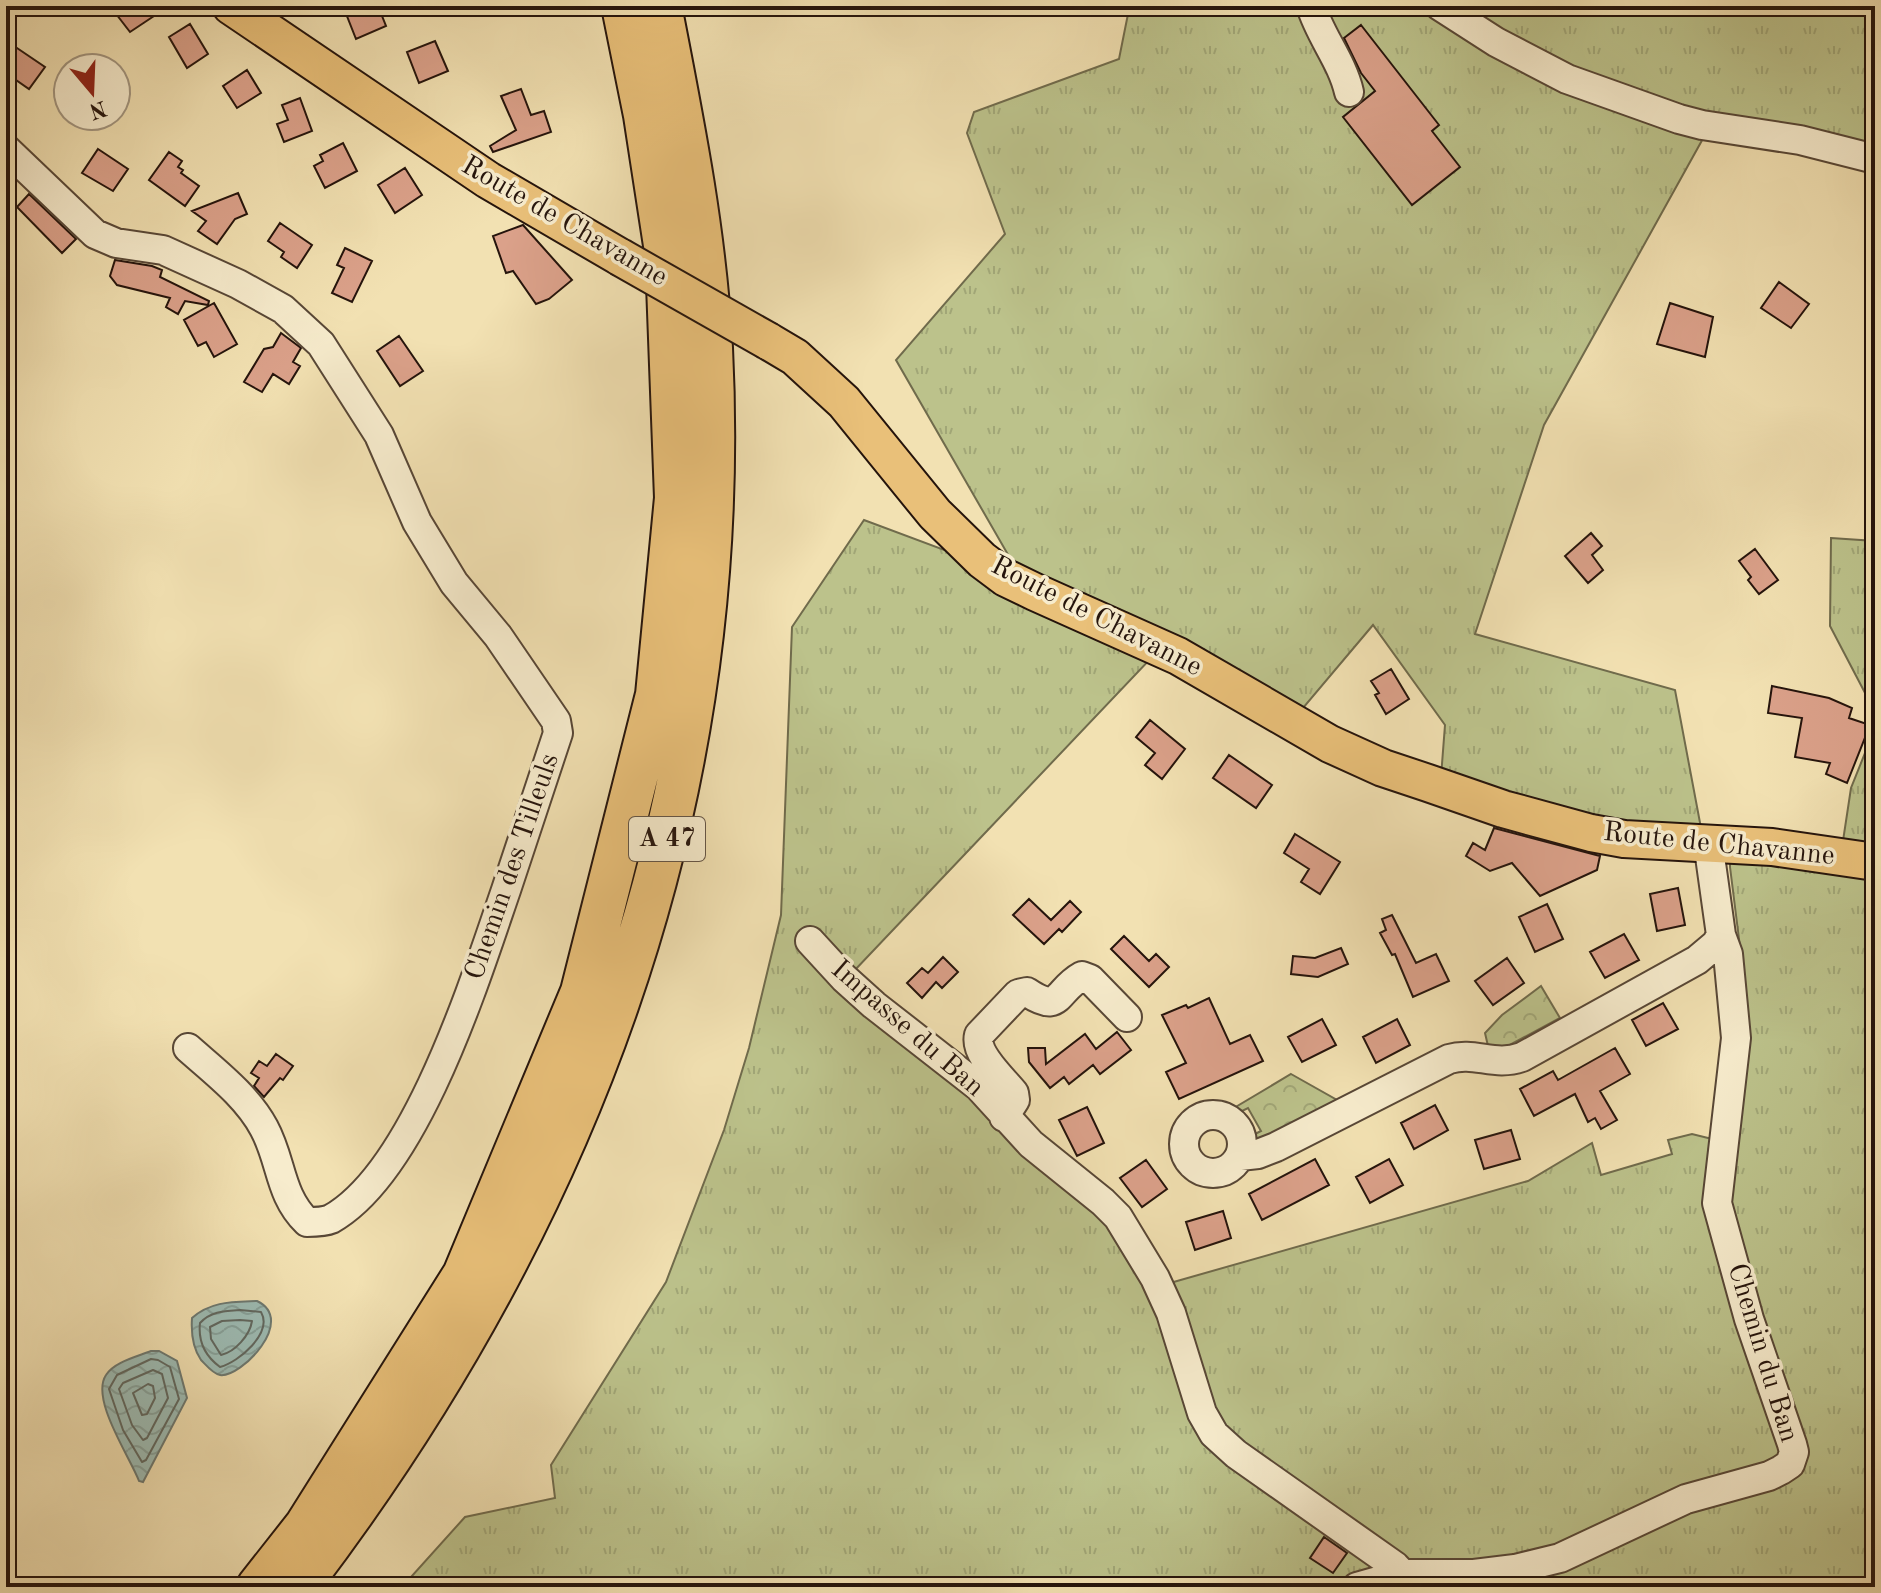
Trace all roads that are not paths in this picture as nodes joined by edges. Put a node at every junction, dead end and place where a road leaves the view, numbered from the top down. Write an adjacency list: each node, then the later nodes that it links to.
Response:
1 (231, 6): 9 (main road, Route de Chavanne, bridge)
2 (623, 6): 18 (highway, A 47)
3 (660, 6): 19 (highway, A 47)
4 (1311, 6): 6 (street)
5 (1440, 6): 8 (street)
6 (1349, 92)
7 (6, 149): 14 (street, Chemin des Tilleuls)
8 (1875, 159)
9 (1708, 842): 10 (main road, Route de Chavanne); 11 (street)
10 (1875, 862)
11 (1721, 935): 16 (street); 17 (street, Chemin du Ban)
12 (810, 941): 15 (street, Impasse du Ban)
13 (1127, 1017): 15 (street, Impasse du Ban)
14 (188, 1048)
15 (1004, 1117): 17 (street, Impasse du Ban)
16 (1240, 1156)
17 (1409, 1581): 20 (street, Chemin du Ban)
18 (258, 1587)
19 (298, 1587)
20 (1357, 1587)

